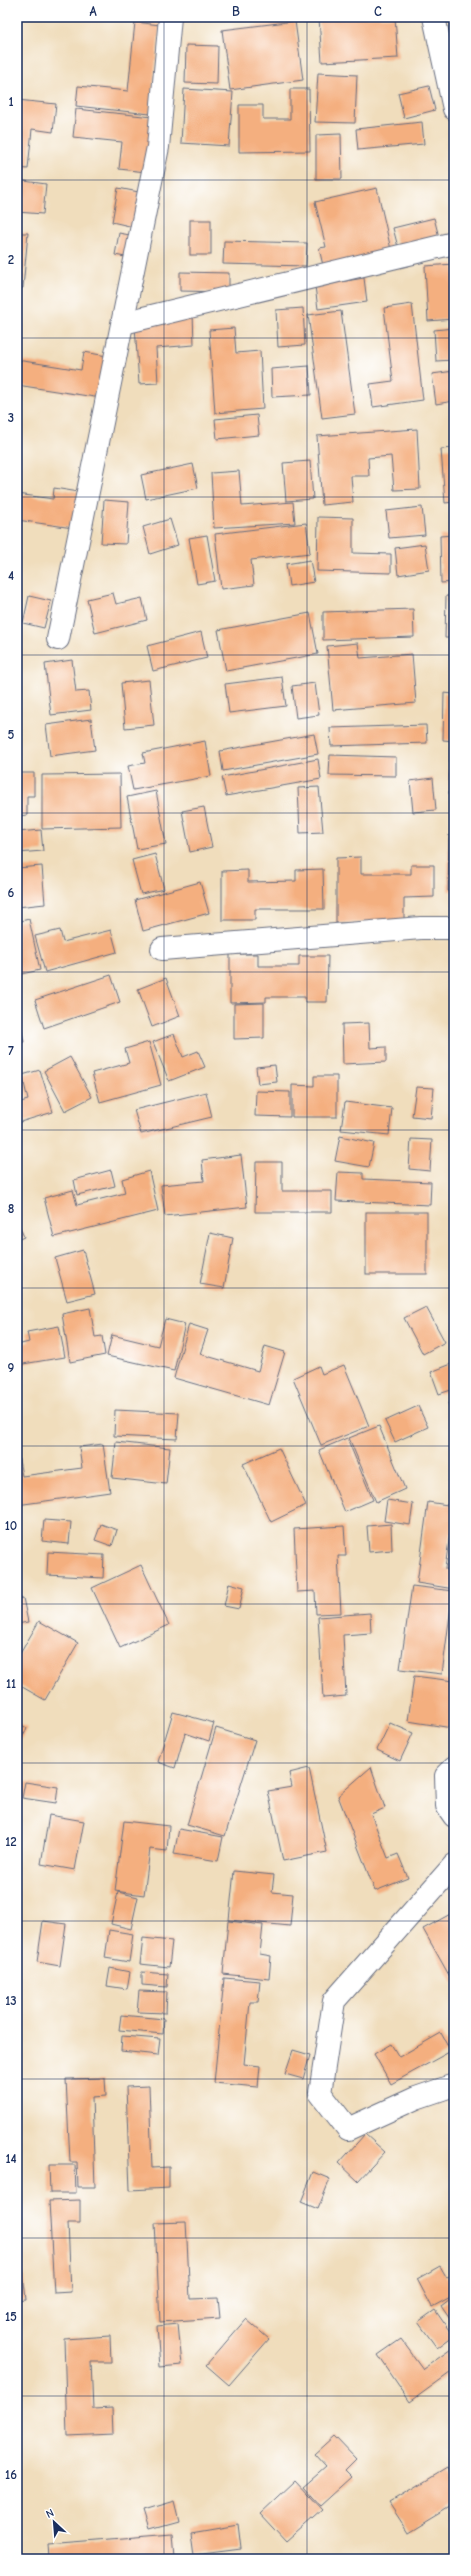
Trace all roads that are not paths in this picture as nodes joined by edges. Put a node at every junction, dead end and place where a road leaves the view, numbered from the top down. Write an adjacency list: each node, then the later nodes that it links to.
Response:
1 (170, 17): 5 (street)
2 (434, 17): 3 (street)
3 (454, 109)
4 (454, 243): 5 (street)
5 (123, 323): 6 (street)
6 (58, 639)
7 (454, 928): 8 (street)
8 (162, 950)
9 (454, 1768): 10 (street)
10 (454, 1816)
11 (454, 1865): 12 (street)
12 (454, 2085)

